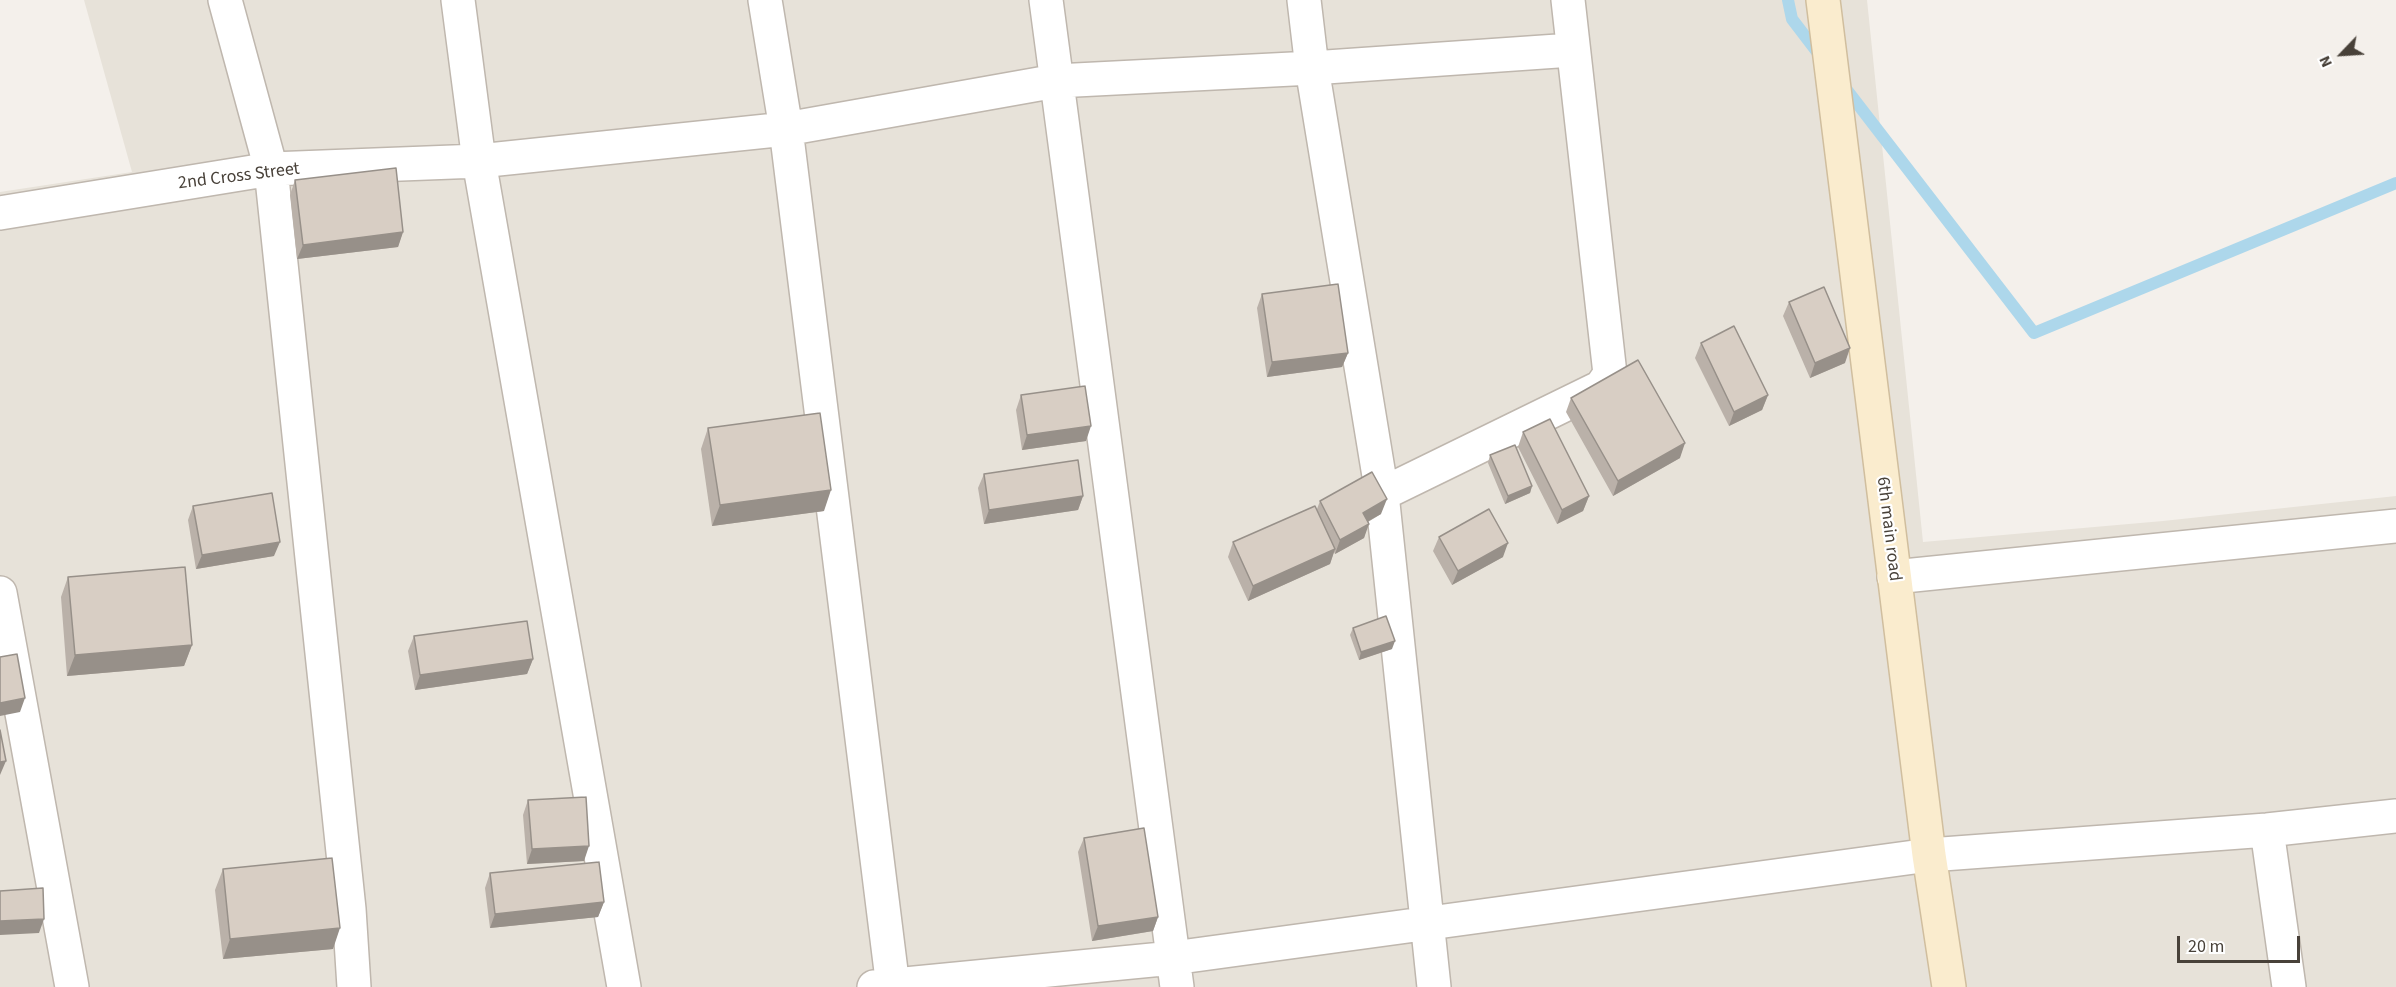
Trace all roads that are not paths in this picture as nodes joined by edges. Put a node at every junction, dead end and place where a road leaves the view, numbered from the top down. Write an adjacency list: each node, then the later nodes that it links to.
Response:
1 (225, 0): 13 (street)
2 (458, 0): 12 (street)
3 (765, 0): 11 (street)
4 (1046, 0): 10 (street)
5 (1304, 0): 9 (street)
6 (1568, 0): 8 (street)
7 (1823, 2): 17 (street, 6th main road)
8 (1572, 50): 9 (street, 2nd Cross Street); 15 (street)
9 (1312, 68): 10 (street, 2nd Cross Street); 15 (street)
10 (1056, 81): 11 (street, 2nd Cross Street); 23 (street)
11 (786, 129): 12 (street, 2nd Cross Street); 24 (street)
12 (479, 161): 13 (street, 2nd Cross Street); 27 (street)
13 (271, 169): 14 (street, 2nd Cross Street); 26 (street)
14 (0, 213)
15 (1382, 494): 22 (street)
16 (2396, 526): 17 (street)
17 (1894, 577): 21 (street, 6th main road)
18 (0, 592): 25 (street)
19 (2396, 816): 20 (street)
20 (2268, 830): 21 (street); 30 (street)
21 (1929, 855): 22 (street); 29 (street, 6th main road)
22 (1426, 923): 23 (street); 28 (street)
23 (1175, 972): 24 (street)
24 (887, 986)
25 (72, 987)
26 (354, 987)
27 (624, 987)
28 (1434, 987)
29 (1949, 987)
30 (2289, 987)

